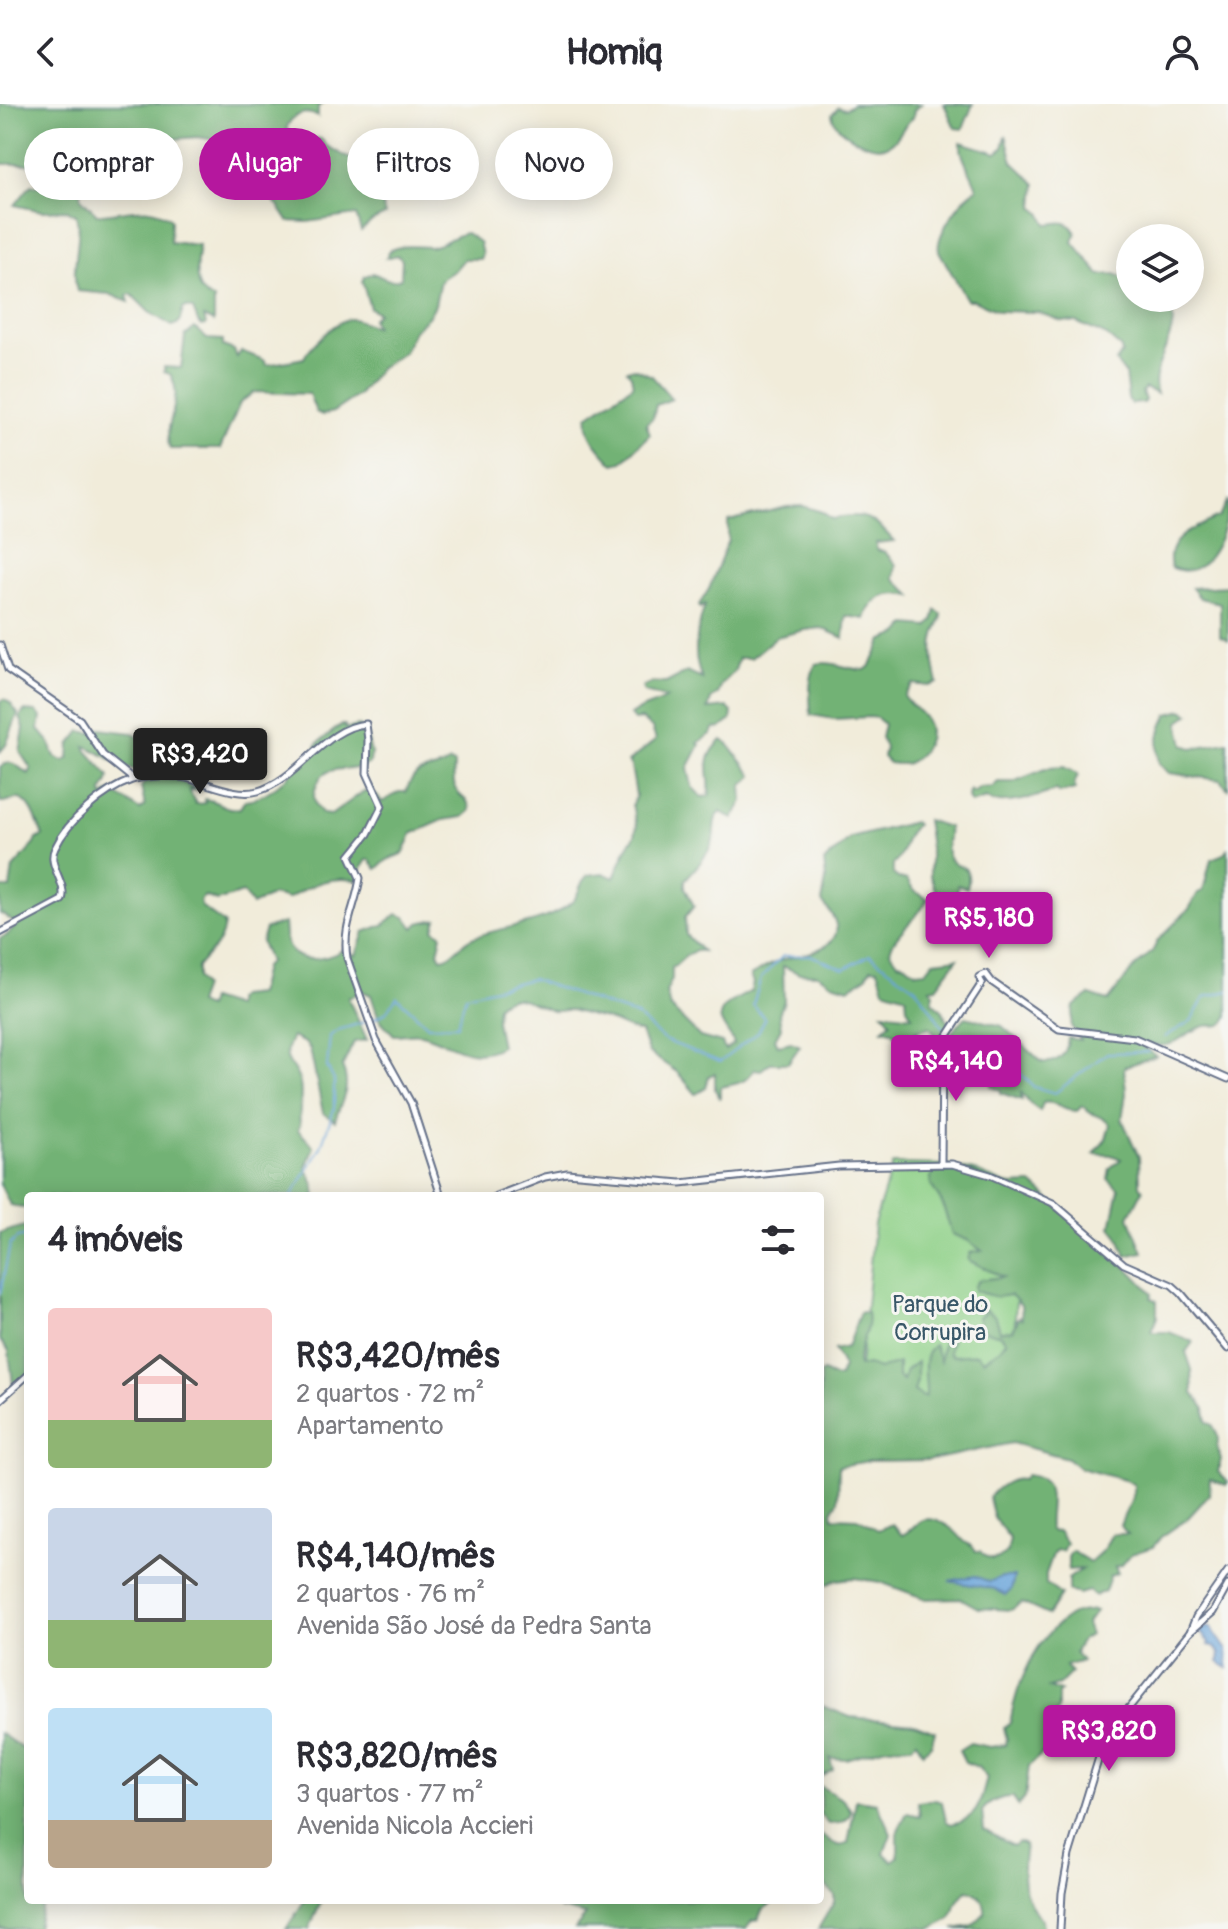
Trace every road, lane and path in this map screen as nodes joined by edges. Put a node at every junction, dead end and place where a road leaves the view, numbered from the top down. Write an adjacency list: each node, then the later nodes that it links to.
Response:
1 (0, 645): 2 (street)
2 (134, 780): 3 (street); 6 (street)
3 (0, 933)
4 (1228, 1079): 5 (street)
5 (941, 1163): 7 (street); 8 (street)
6 (440, 1192)
7 (506, 1192)
8 (1228, 1349)
9 (24, 1379): 10 (street)
10 (0, 1400)
11 (1228, 1571): 12 (street)
12 (1219, 1586): 13 (street); 14 (street)
13 (1227, 1587): 15 (street)
14 (1207, 1603): 15 (street); 16 (street)
15 (1213, 1612): 16 (street)
16 (1190, 1632): 17 (street)
17 (1060, 1929)

